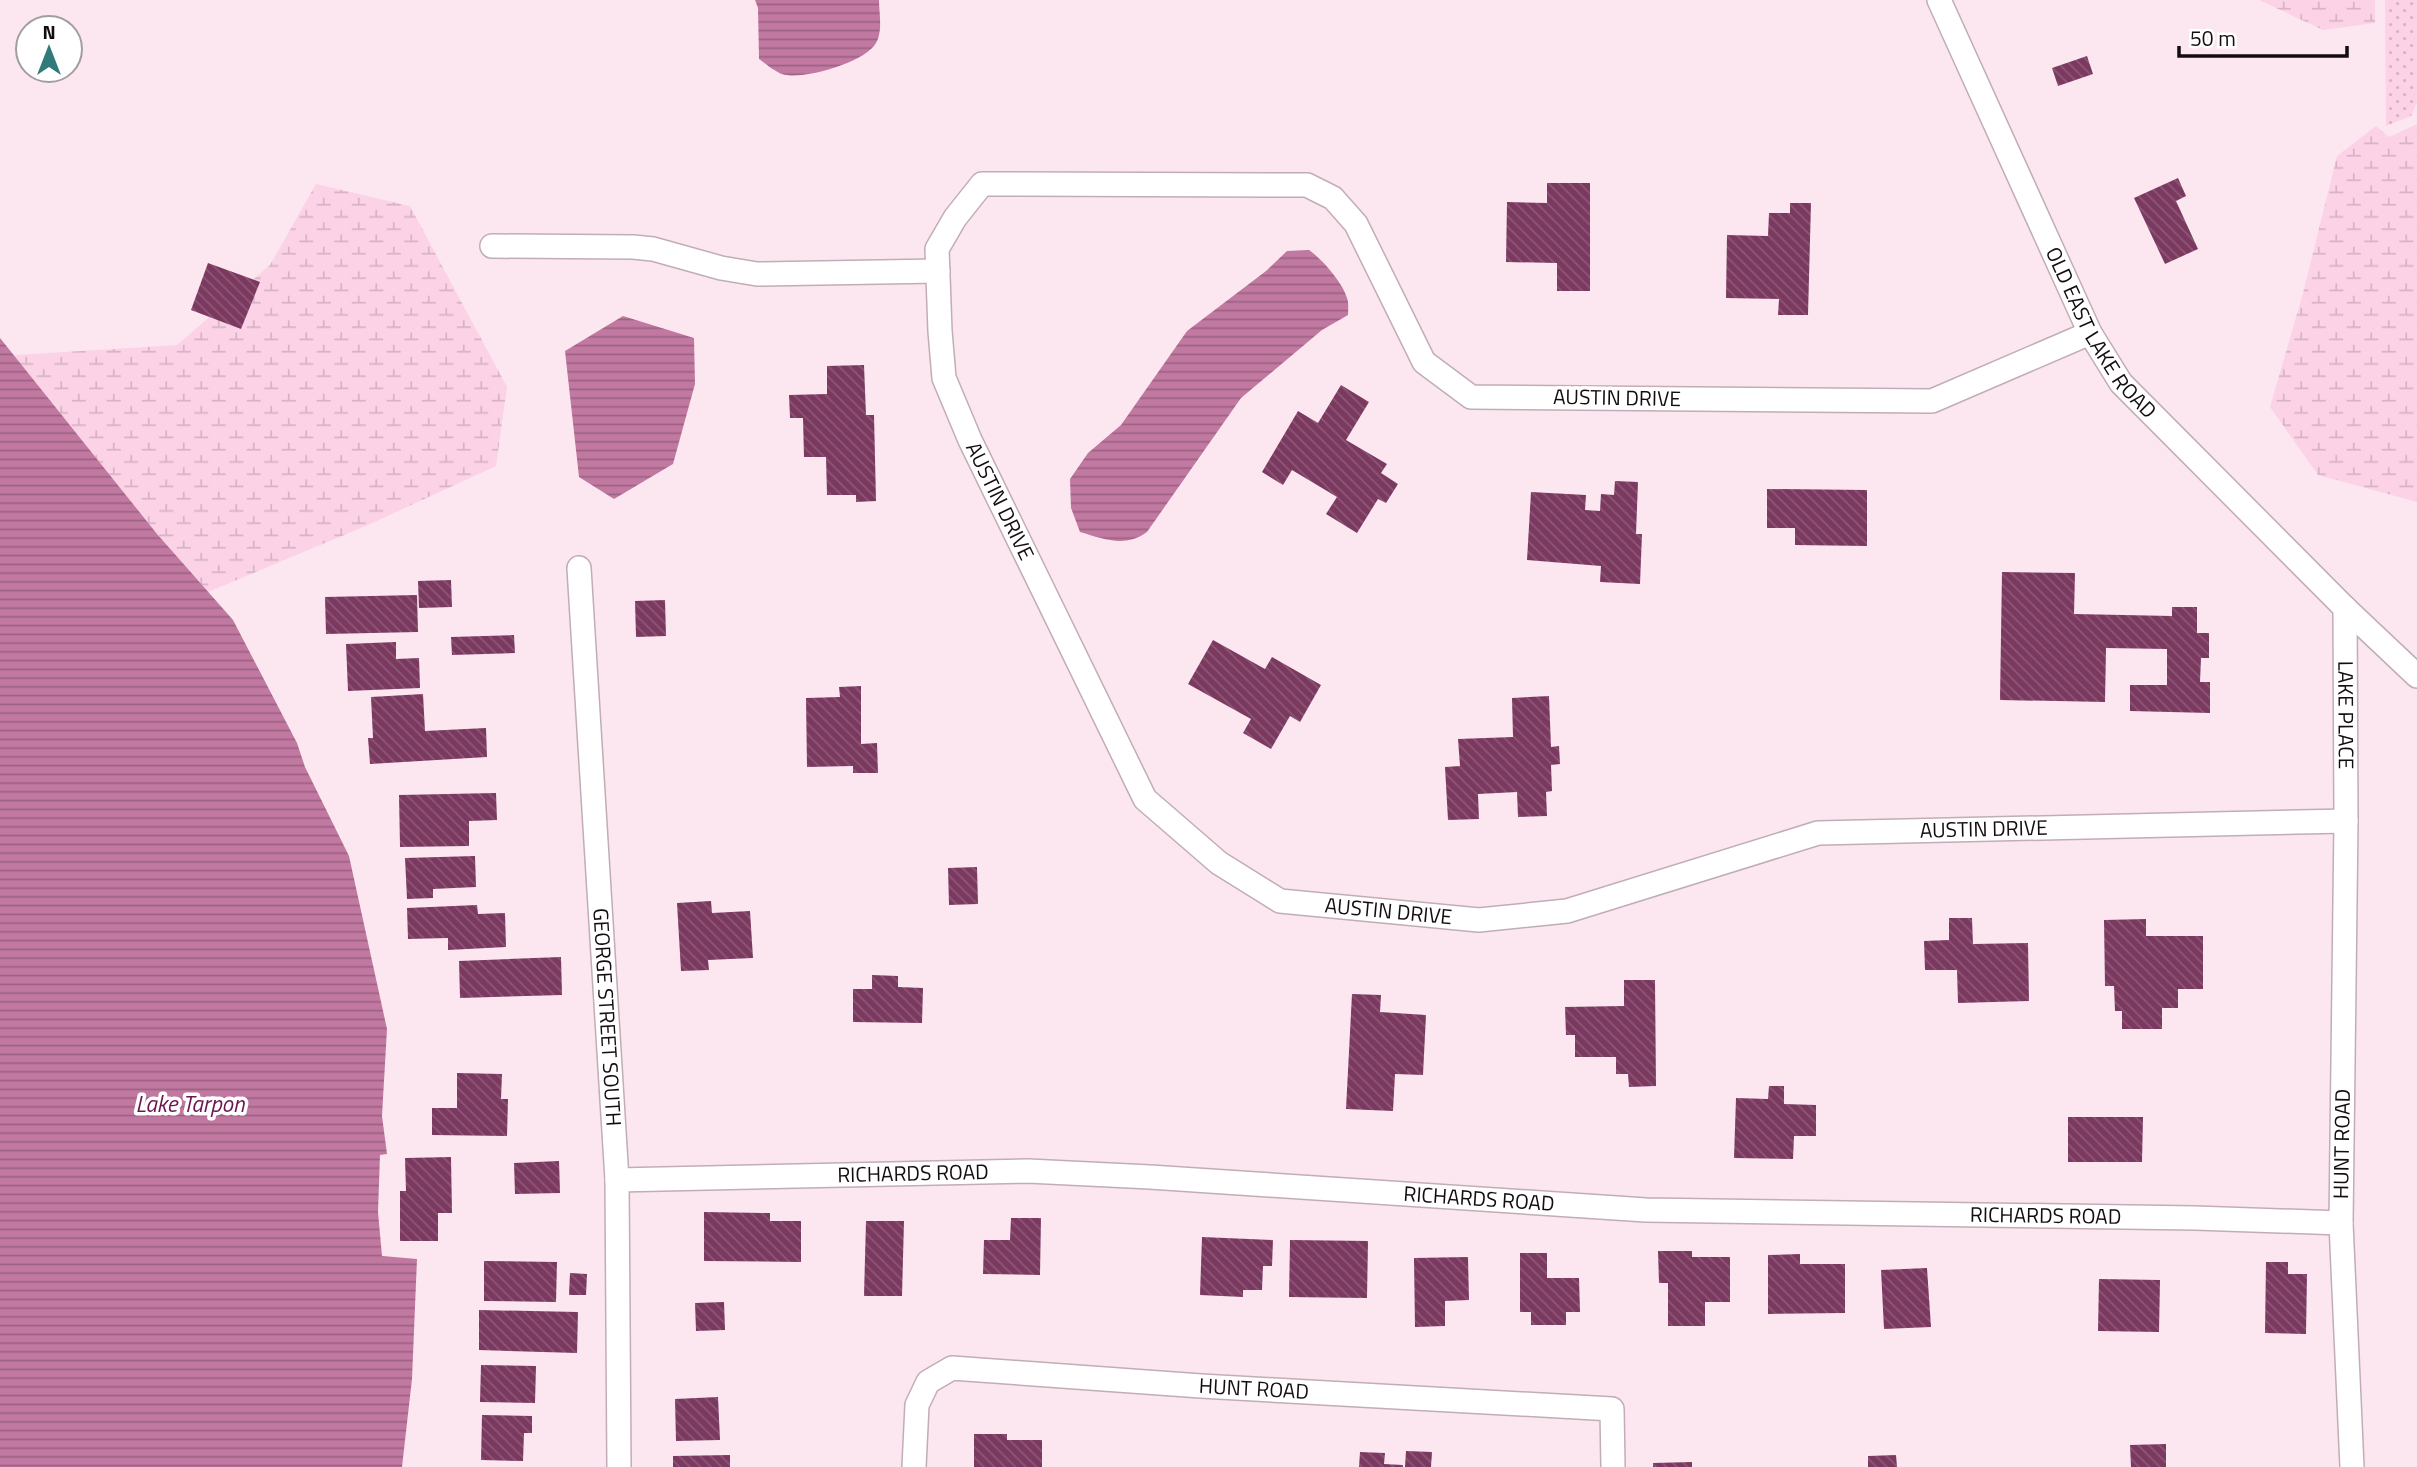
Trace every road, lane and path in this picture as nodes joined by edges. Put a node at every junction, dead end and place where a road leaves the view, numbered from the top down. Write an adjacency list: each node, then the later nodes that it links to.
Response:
1 (1939, 0): 4 (street, OLD EAST LAKE ROAD)
2 (492, 246): 3 (street)
3 (938, 271): 4 (street, AUSTIN DRIVE); 8 (street, AUSTIN DRIVE)
4 (2090, 333): 6 (street, OLD EAST LAKE ROAD)
5 (579, 568): 9 (street, GEORGE STREET SOUTH)
6 (2346, 608): 7 (street, OLD EAST LAKE ROAD); 8 (street, LAKE PLACE)
7 (2417, 676)
8 (2346, 821): 10 (street, HUNT ROAD)
9 (617, 1180): 10 (street, RICHARDS ROAD); 11 (street, GEORGE STREET SOUTH)
10 (2341, 1223): 14 (street, HUNT ROAD)
11 (619, 1467)
12 (914, 1467): 13 (street, HUNT ROAD)
13 (1613, 1467)
14 (2352, 1467)

